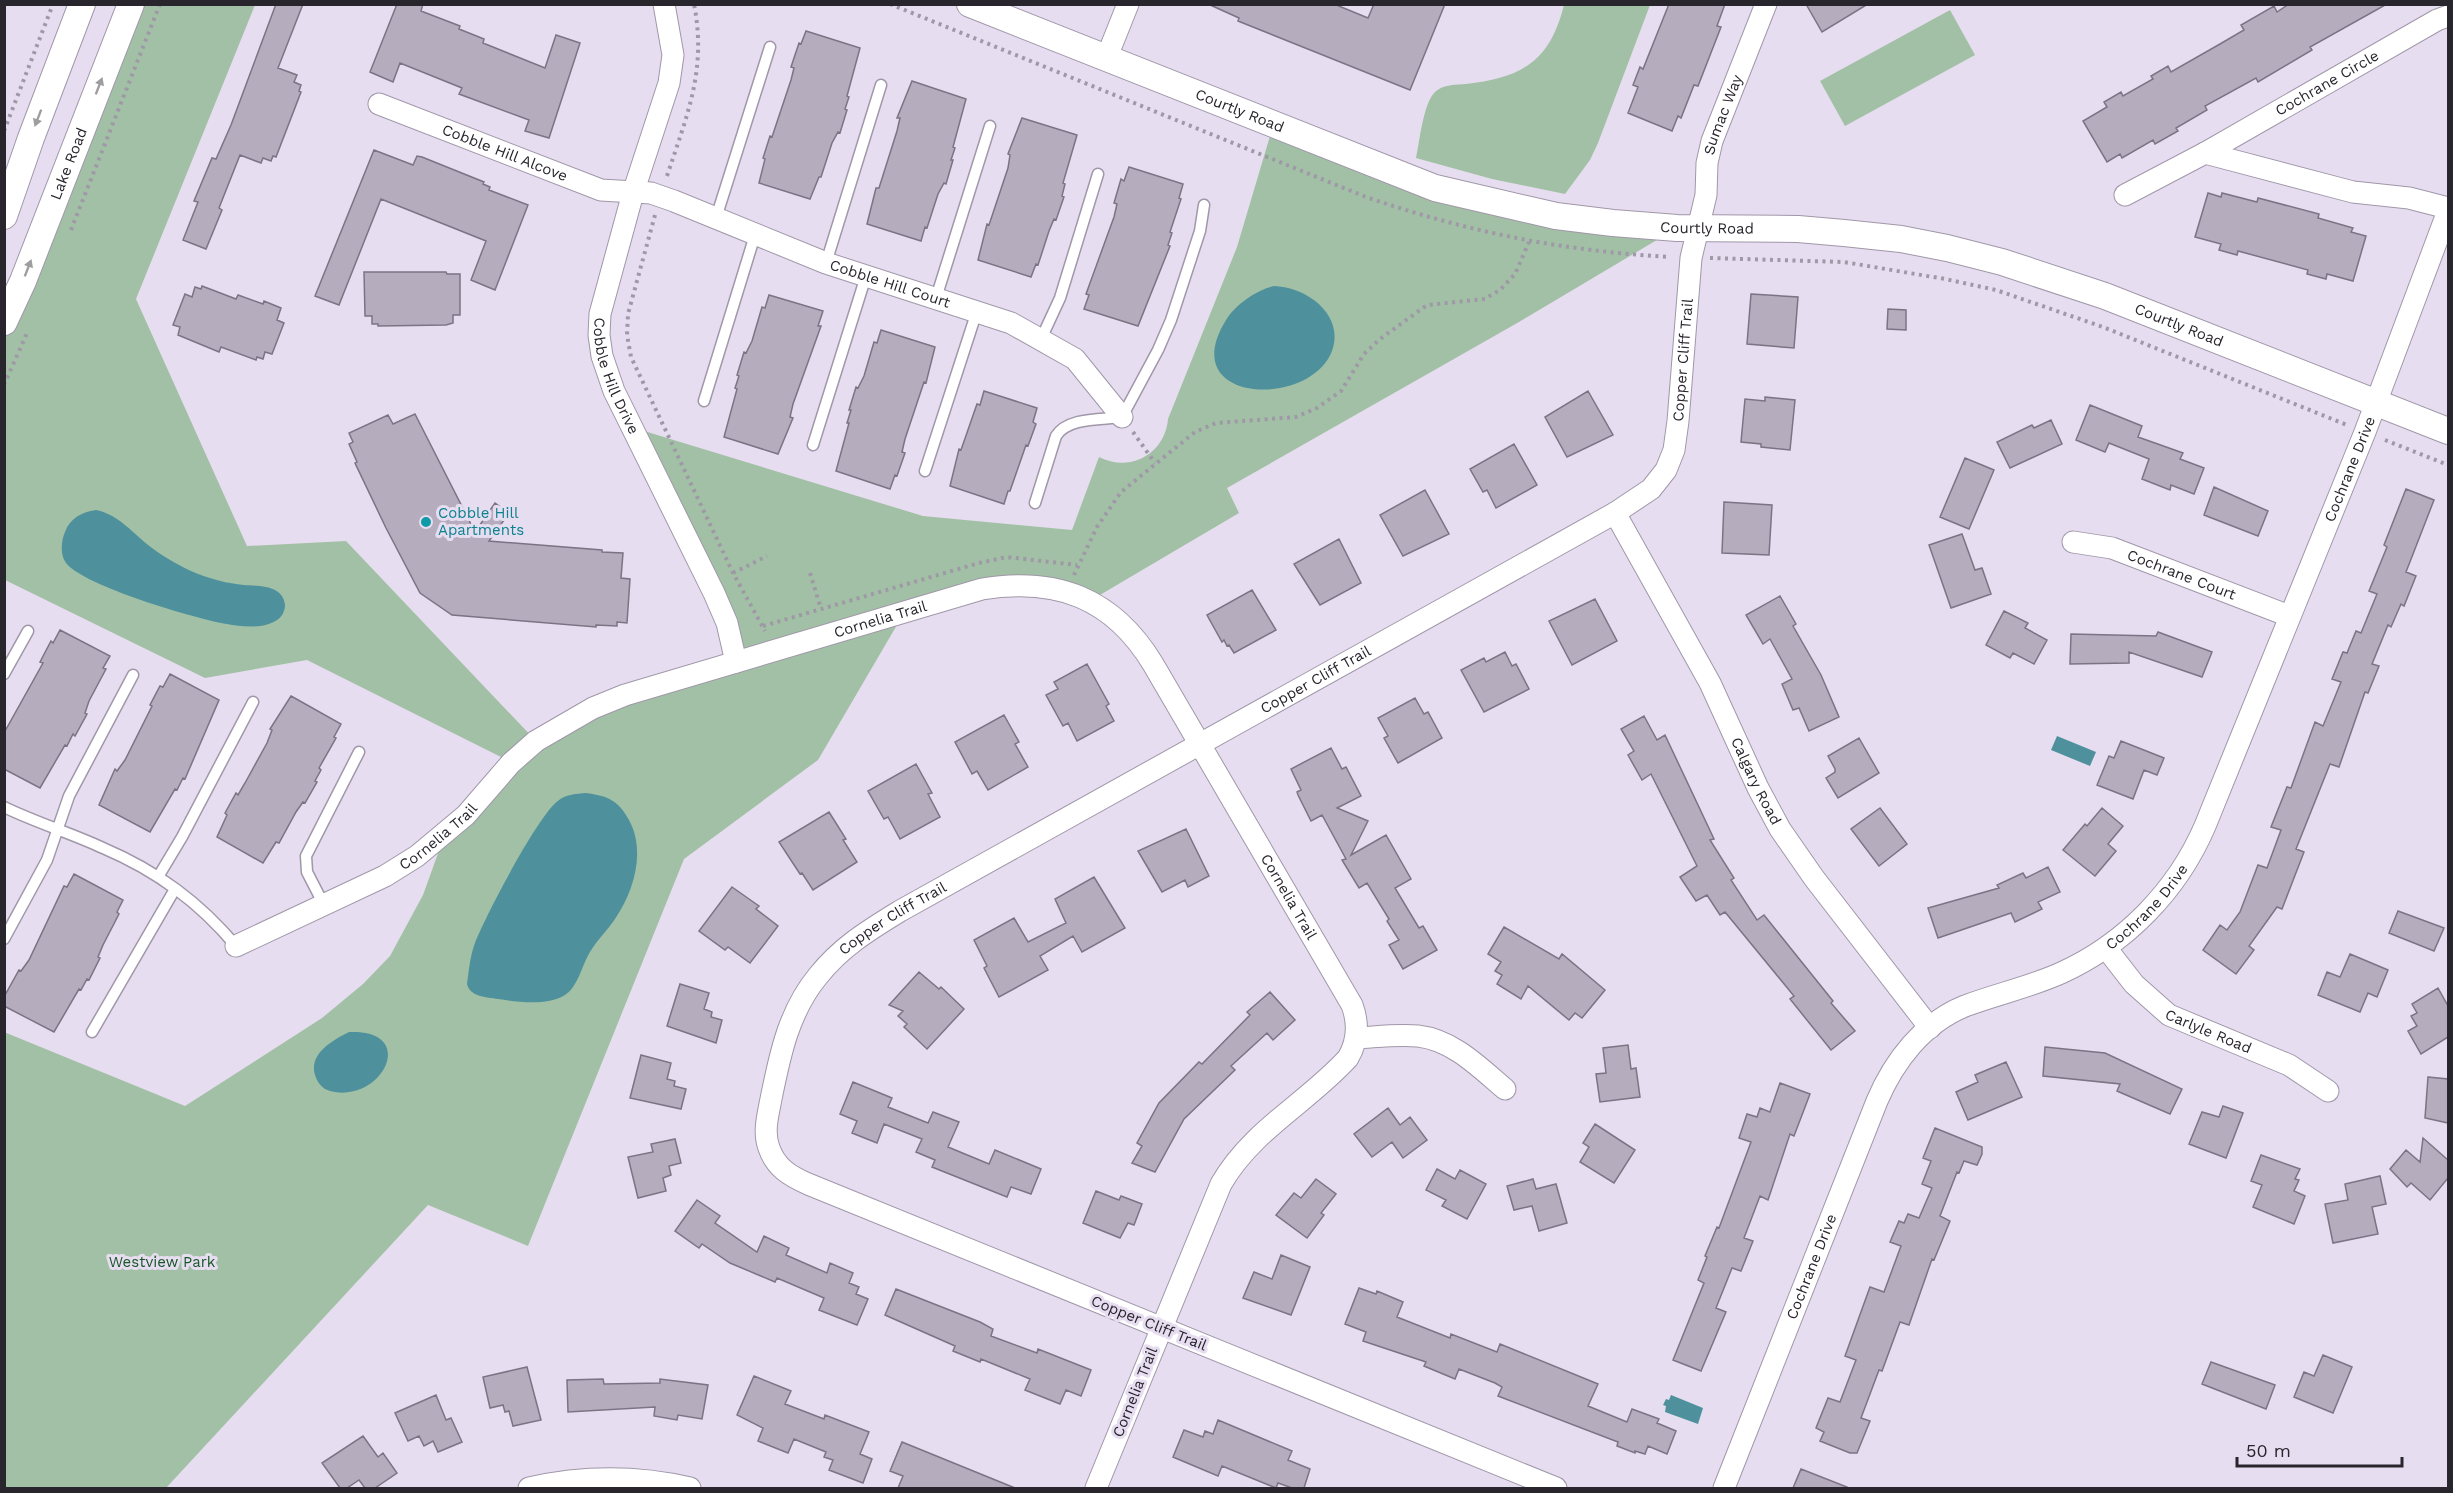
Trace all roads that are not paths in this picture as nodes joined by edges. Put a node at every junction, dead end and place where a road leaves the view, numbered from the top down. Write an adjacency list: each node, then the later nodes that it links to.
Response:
1 (82, 4): 19 (street, one-way to 19)
2 (132, 4): 27 (street, Lake Road, one-way to 2)
3 (664, 4): 15 (street, Cobble Hill Drive)
4 (970, 4): 9 (street, Courtly Road)
5 (1128, 4): 9 (street)
6 (1766, 4): 21 (street, Sumac Way)
7 (2448, 16): 13 (street, Cochrane Circle)
8 (770, 47): 20 (lane)
9 (1106, 59): 21 (street, Courtly Road)
10 (881, 85): 23 (lane)
11 (380, 104): 15 (street, Cobble Hill Alcove)
12 (990, 126): 25 (lane)
13 (2205, 153): 16 (street, Cochrane Circle); 18 (street)
14 (1098, 174): 28 (lane)
15 (633, 193): 20 (street, Cobble Hill Court); 40 (street, Cobble Hill Drive)
16 (2125, 195)
17 (1204, 205): 31 (lane)
18 (2448, 209): 30 (street, Cochrane Drive)
19 (4, 216)
20 (716, 218): 22 (street, Cobble Hill Court)
21 (1698, 228): 30 (street, Courtly Road); 36 (street, Copper Cliff Trail)
22 (755, 235): 23 (street, Cobble Hill Court); 29 (lane)
23 (826, 263): 24 (street, Cobble Hill Court)
24 (866, 276): 25 (street, Cobble Hill Court); 33 (lane)
25 (936, 298): 26 (street, Cobble Hill Court)
26 (977, 310): 28 (street, Cobble Hill Court); 34 (lane)
27 (4, 321)
28 (1041, 339): 31 (street, Cobble Hill Court)
29 (704, 401)
30 (2377, 402): 32 (street, Courtly Road); 38 (street, Cochrane Drive)
31 (1122, 417): 35 (lane)
32 (2448, 431)
33 (813, 445)
34 (925, 471)
35 (1035, 503)
36 (1615, 513): 44 (street, Copper Cliff Trail); 54 (street, Calgary Road)
37 (2073, 542): 38 (street, Cochrane Court)
38 (2289, 616): 53 (street, Cochrane Drive)
39 (28, 631): 41 (lane)
40 (736, 662): 44 (street, Cornelia Trail); 50 (street, Cornelia Trail)
41 (4, 674)
42 (133, 675): 47 (lane)
43 (253, 702): 48 (lane)
44 (1200, 745): 56 (street, Cornelia Trail); 59 (street, Copper Cliff Trail)
45 (359, 752): 50 (lane)
46 (4, 807): 47 (lane)
47 (58, 831): 48 (lane); 51 (lane)
48 (158, 877): 49 (lane)
49 (175, 889): 52 (lane); 55 (lane)
50 (324, 905): 52 (street, Cornelia Trail)
51 (4, 939)
52 (236, 946)
53 (2106, 948): 54 (street, Cochrane Drive); 58 (street, Carlyle Road)
54 (1930, 1028): 64 (street, Cochrane Drive)
55 (92, 1032)
56 (1356, 1038): 57 (street); 59 (street, Cornelia Trail)
57 (1505, 1089)
58 (2328, 1091)
59 (1161, 1328): 62 (street, Cornelia Trail); 63 (street, Copper Cliff Trail)
60 (529, 1488): 61 (street)
61 (690, 1488)
62 (1096, 1488)
63 (1556, 1488)
64 (1724, 1488)

